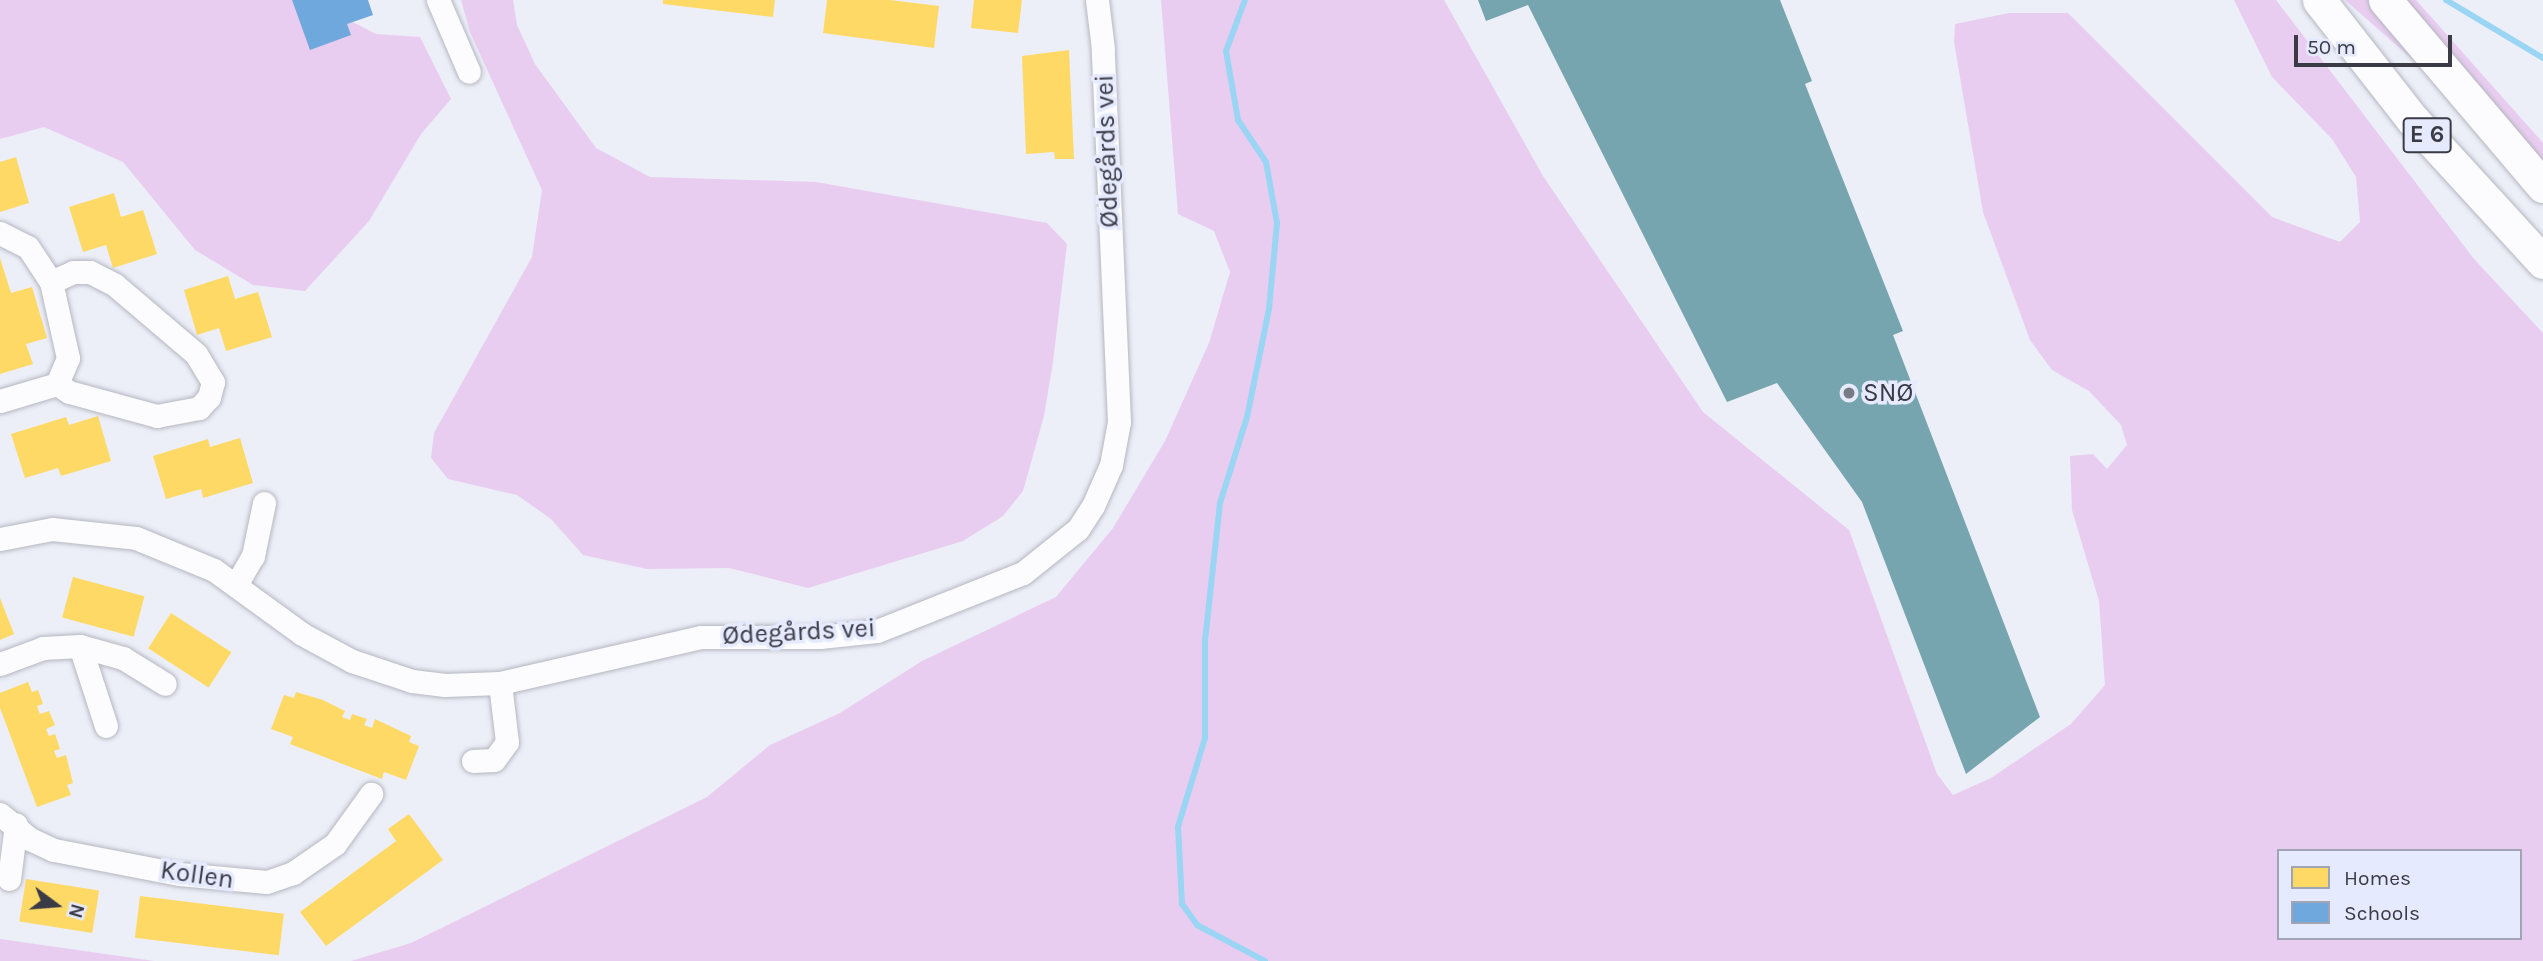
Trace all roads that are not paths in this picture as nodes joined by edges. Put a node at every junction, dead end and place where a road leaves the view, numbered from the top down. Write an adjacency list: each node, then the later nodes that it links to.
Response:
1 (438, 0): 5 (street)
2 (1097, 0): 17 (street, Ødegårds vei)
3 (2319, 0): 8 (highway, E 6)
4 (2385, 0): 6 (highway, E 6)
5 (468, 72)
6 (2543, 186)
7 (0, 233): 9 (street)
8 (2543, 262)
9 (51, 282): 10 (street); 10 (street)
10 (57, 384): 11 (street)
11 (0, 401)
12 (264, 503): 14 (street)
13 (0, 539): 14 (street, Ødegårds vei)
14 (236, 585): 17 (street, Ødegårds vei)
15 (80, 646): 16 (street); 18 (street); 19 (street)
16 (0, 664)
17 (500, 683): 20 (street)
18 (165, 684)
19 (106, 726)
20 (473, 761)
21 (371, 794): 22 (street, Kollen)
22 (8, 819): 23 (street)
23 (9, 879)

